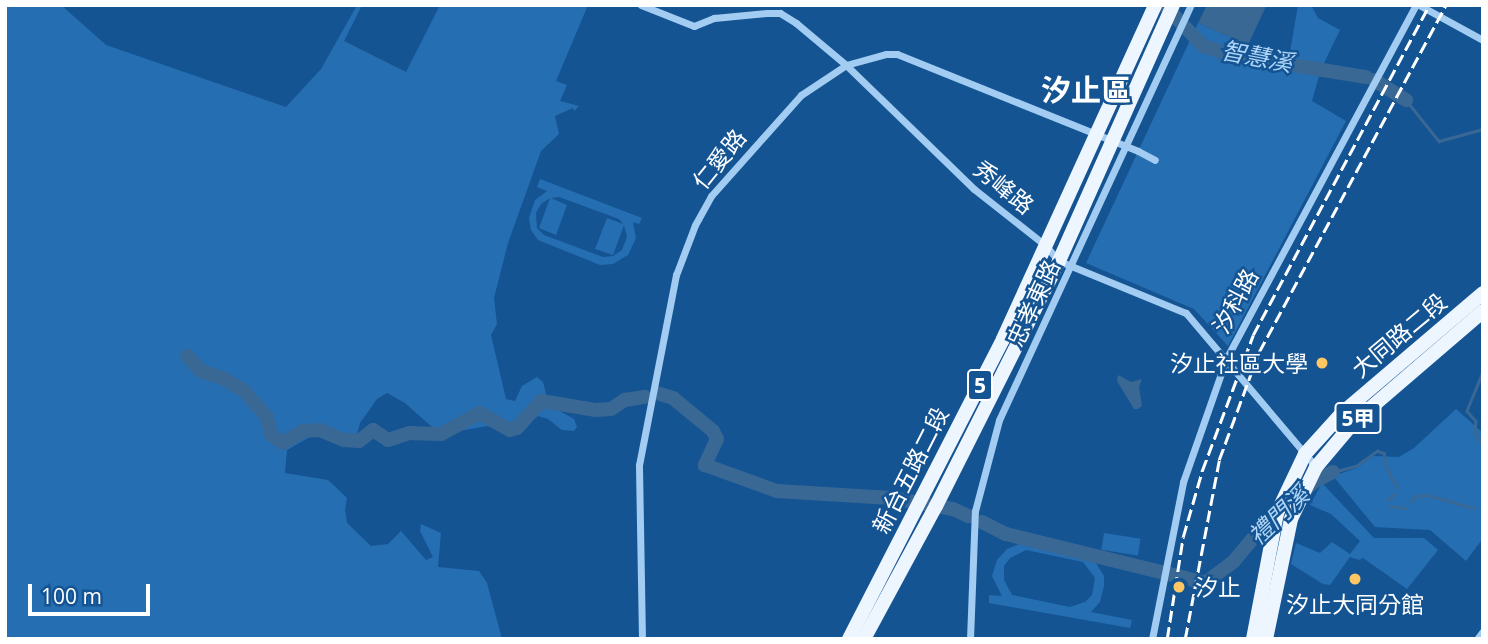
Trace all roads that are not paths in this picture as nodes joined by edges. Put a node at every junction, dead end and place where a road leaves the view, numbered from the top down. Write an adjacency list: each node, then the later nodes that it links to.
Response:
1 (641, 5): 7 (street, 秀峰路)
2 (762, 5): 7 (street)
3 (1155, 5): 10 (main road, 5)
4 (1173, 5): 10 (main road, 5)
5 (1191, 5): 11 (street, 忠孝東路)
6 (1418, 5): 8 (street); 17 (street, 汐科路)
7 (767, 13): 9 (street, 秀峰路)
8 (1483, 40)
9 (846, 65): 10 (street, 仁愛路); 13 (street, 秀峰路); 24 (street, 仁愛路)
10 (1104, 138): 11 (street, 仁愛路); 13 (main road, 5); 14 (main road, 5)
11 (1127, 146): 12 (street, 仁愛路); 14 (street, 忠孝東路)
12 (1155, 160)
13 (1045, 245): 14 (street, 秀峰路); 25 (main road, 新台五路二段 / 5)
14 (1065, 263): 17 (street, 秀峰路); 26 (main road, 新台五路二段 / 5); 27 (street, 忠孝東路)
15 (1483, 293): 18 (main road, 大同路二段 / 5甲)
16 (1483, 311): 18 (main road, 大同路二段 / 5甲)
17 (1226, 359): 19 (street, 秀峰路); 28 (street, 汐科路)
18 (1403, 370): 19 (main road, 大同路二段 / 5甲); 20 (main road, 大同路二段 / 5甲)
19 (1305, 454): 20 (street, 秀峰路); 21 (main road, 大同路二段 / 5甲)
20 (1316, 467): 22 (main road, 大同路二段 / 5甲)
21 (1277, 513): 22 (main road); 29 (main road, 大同路二段 / 5甲)
22 (1291, 519): 30 (main road, 大同路二段 / 5甲)
23 (1483, 632): 31 (street)
24 (642, 639)
25 (849, 639)
26 (864, 639)
27 (970, 639)
28 (1152, 639)
29 (1253, 639)
30 (1266, 639)
31 (1478, 639)

